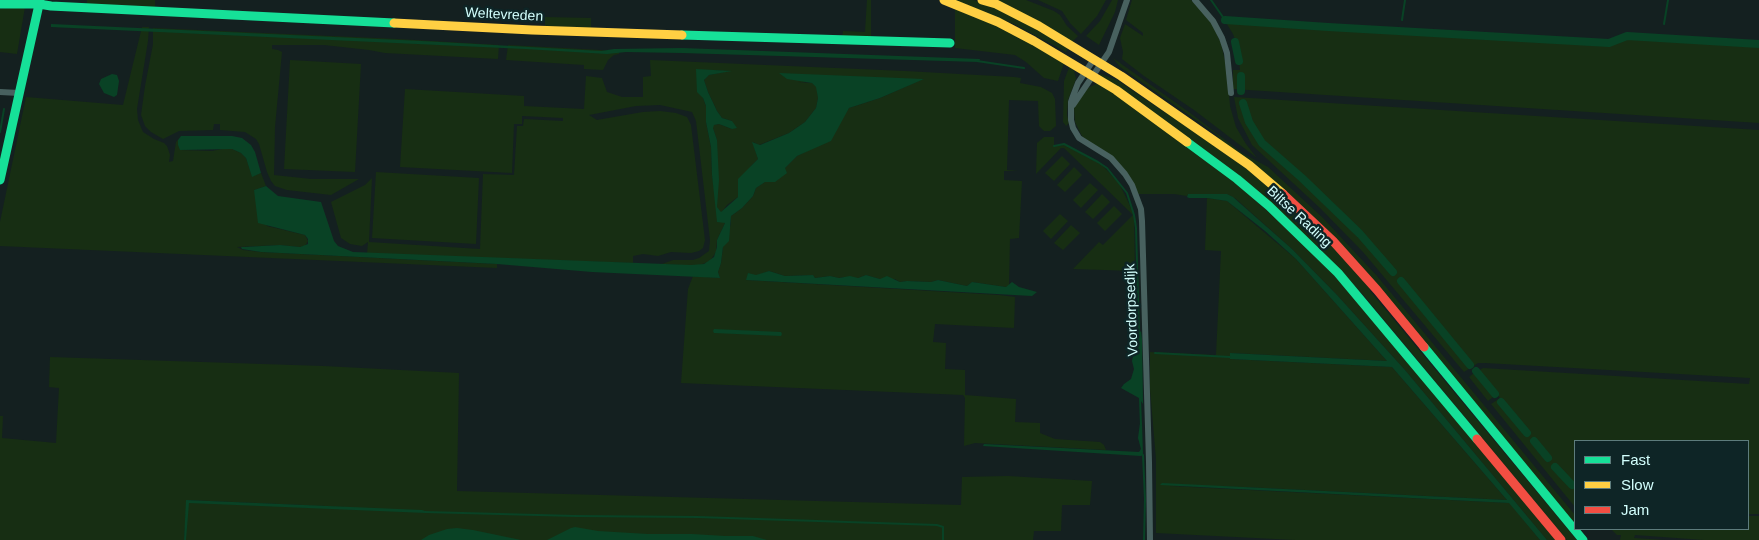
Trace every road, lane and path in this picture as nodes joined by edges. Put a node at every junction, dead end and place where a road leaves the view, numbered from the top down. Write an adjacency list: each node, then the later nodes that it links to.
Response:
1 (944, 0): 9 (main road, Biltse Rading)
2 (982, 0): 8 (main road, Biltse Rading)
3 (1127, 0): 8 (street, Voordorpsedijk)
4 (1195, 0): 12 (street)
5 (39, 2): 6 (main road, Weltevreden); 7 (main road, Weltevreden); 11 (main road)
6 (0, 4)
7 (950, 43)
8 (1098, 61): 9 (street, Voordorpsedijk); 14 (main road, Biltse Rading)
9 (1089, 73): 16 (street, Voordorpsedijk); 17 (main road, Biltse Rading)
10 (0, 92): 11 (street)
11 (19, 93): 13 (main road)
12 (1231, 93)
13 (0, 180)
14 (1574, 529)
15 (1575, 530): 18 (main road, Biltse Rading)
16 (1150, 540)
17 (1561, 540)
18 (1583, 540)

